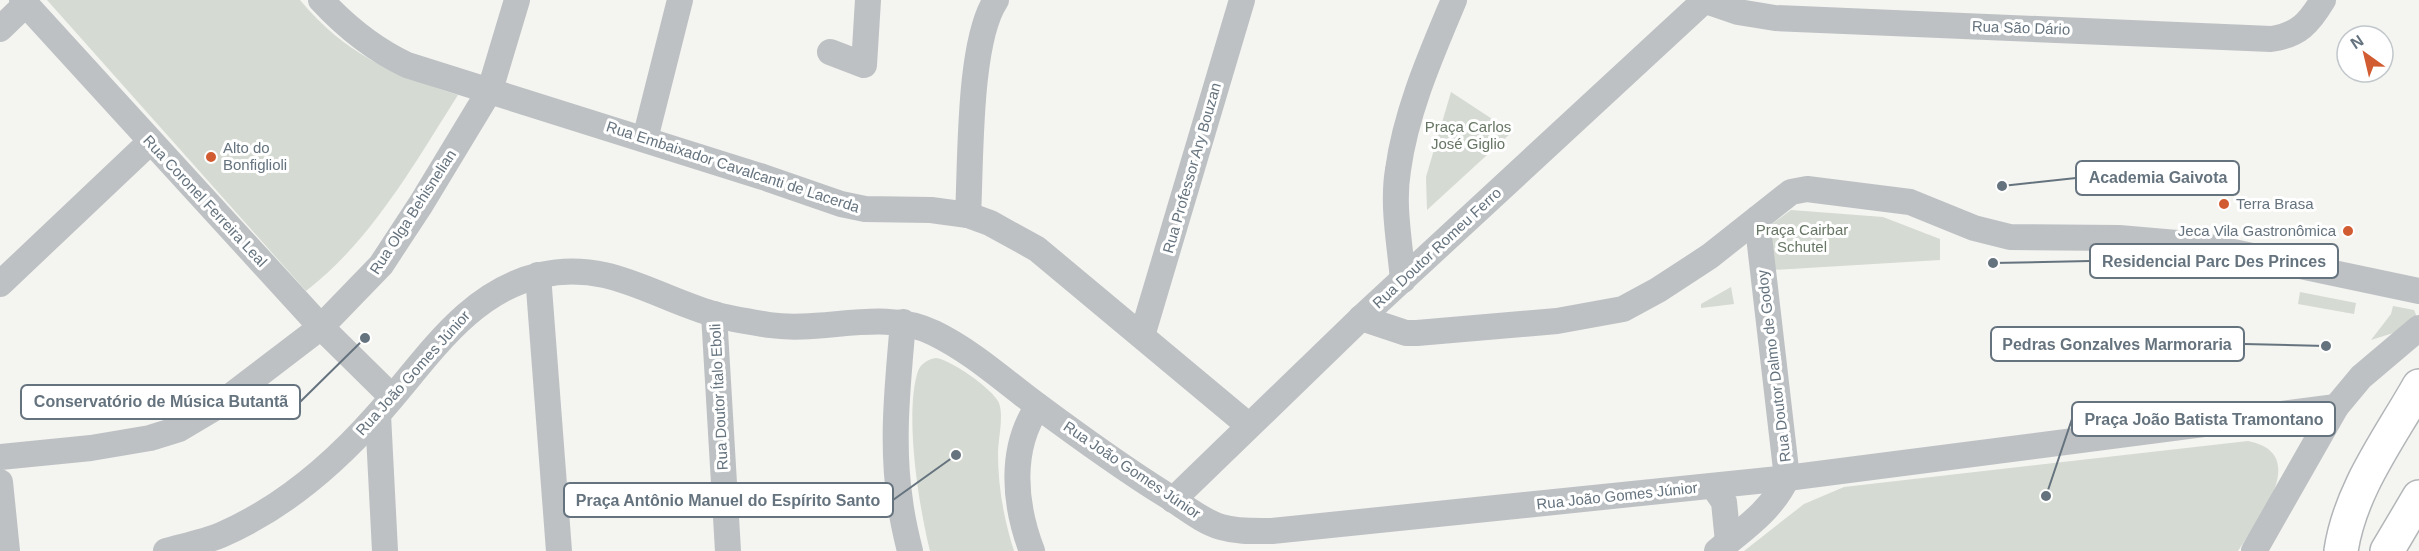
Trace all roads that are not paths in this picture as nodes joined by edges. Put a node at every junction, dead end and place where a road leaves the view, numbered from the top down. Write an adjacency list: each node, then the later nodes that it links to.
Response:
1 (321, 0): 13 (street, Rua Embaixador Cavalcanti de Lacerda)
2 (517, 0): 13 (street, Rua Olga Behisnelian)
3 (680, 0): 14 (street)
4 (868, 0): 12 (street)
5 (996, 0): 16 (street)
6 (1242, 0): 27 (street, Rua Professor Ary Bouzan)
7 (1454, 0): 19 (street)
8 (1704, 0): 9 (street, Rua São Dário); 19 (street, Rua Doutor Romeu Ferro)
9 (2323, 0)
10 (24, 2): 11 (street); 15 (street, Rua Coronel Ferreira Leal)
11 (0, 29)
12 (830, 52)
13 (490, 90): 14 (street, Rua Embaixador Cavalcanti de Lacerda); 25 (street, Rua Olga Behisnelian)
14 (645, 139): 16 (street, Rua Embaixador Cavalcanti de Lacerda)
15 (150, 142): 20 (street); 25 (street, Rua Coronel Ferreira Leal)
16 (968, 215): 27 (street, Rua Embaixador Cavalcanti de Lacerda)
17 (1757, 219): 21 (street); 23 (street); 35 (street, Rua Doutor Dalmo de Godoy)
18 (538, 275): 22 (street, Rua João Gomes Júnior); 29 (street, Rua João Gomes Júnior); 44 (street)
19 (1403, 280): 23 (street, Rua Doutor Romeu Ferro)
20 (0, 284)
21 (2419, 291)
22 (714, 314): 24 (street, Rua João Gomes Júnior); 45 (street, Rua Doutor Ítalo Eboli)
23 (1361, 318): 32 (street, Rua Doutor Romeu Ferro)
24 (903, 322): 30 (street, Rua João Gomes Júnior); 46 (street)
25 (321, 327): 29 (street, Rua Coronel Ferreira Leal); 34 (street, Rua Olga Behisnelian)
26 (2419, 329): 31 (street)
27 (1142, 336): 32 (street, Rua Embaixador Cavalcanti de Lacerda)
28 (2419, 386): 49 (highway)
29 (385, 406): 41 (street, Rua João Gomes Júnior); 43 (street)
30 (1038, 406): 39 (street, Rua João Gomes Júnior); 47 (street)
31 (2336, 407): 35 (street, Rua João Gomes Júnior); 48 (street)
32 (1248, 425): 39 (street, Rua Doutor Romeu Ferro)
33 (2419, 430): 50 (highway)
34 (0, 457)
35 (1787, 478): 37 (street, Rua João Gomes Júnior); 40 (street)
36 (0, 482): 42 (street)
37 (1713, 486): 39 (street, Rua João Gomes Júnior); 40 (street)
38 (2419, 497): 51 (highway)
39 (1173, 500)
40 (1723, 546)
41 (172, 550)
42 (7, 551)
43 (385, 551)
44 (559, 551)
45 (728, 551)
46 (910, 551)
47 (1032, 551)
48 (2254, 551)
49 (2341, 551)
50 (2350, 551)
51 (2387, 551)

